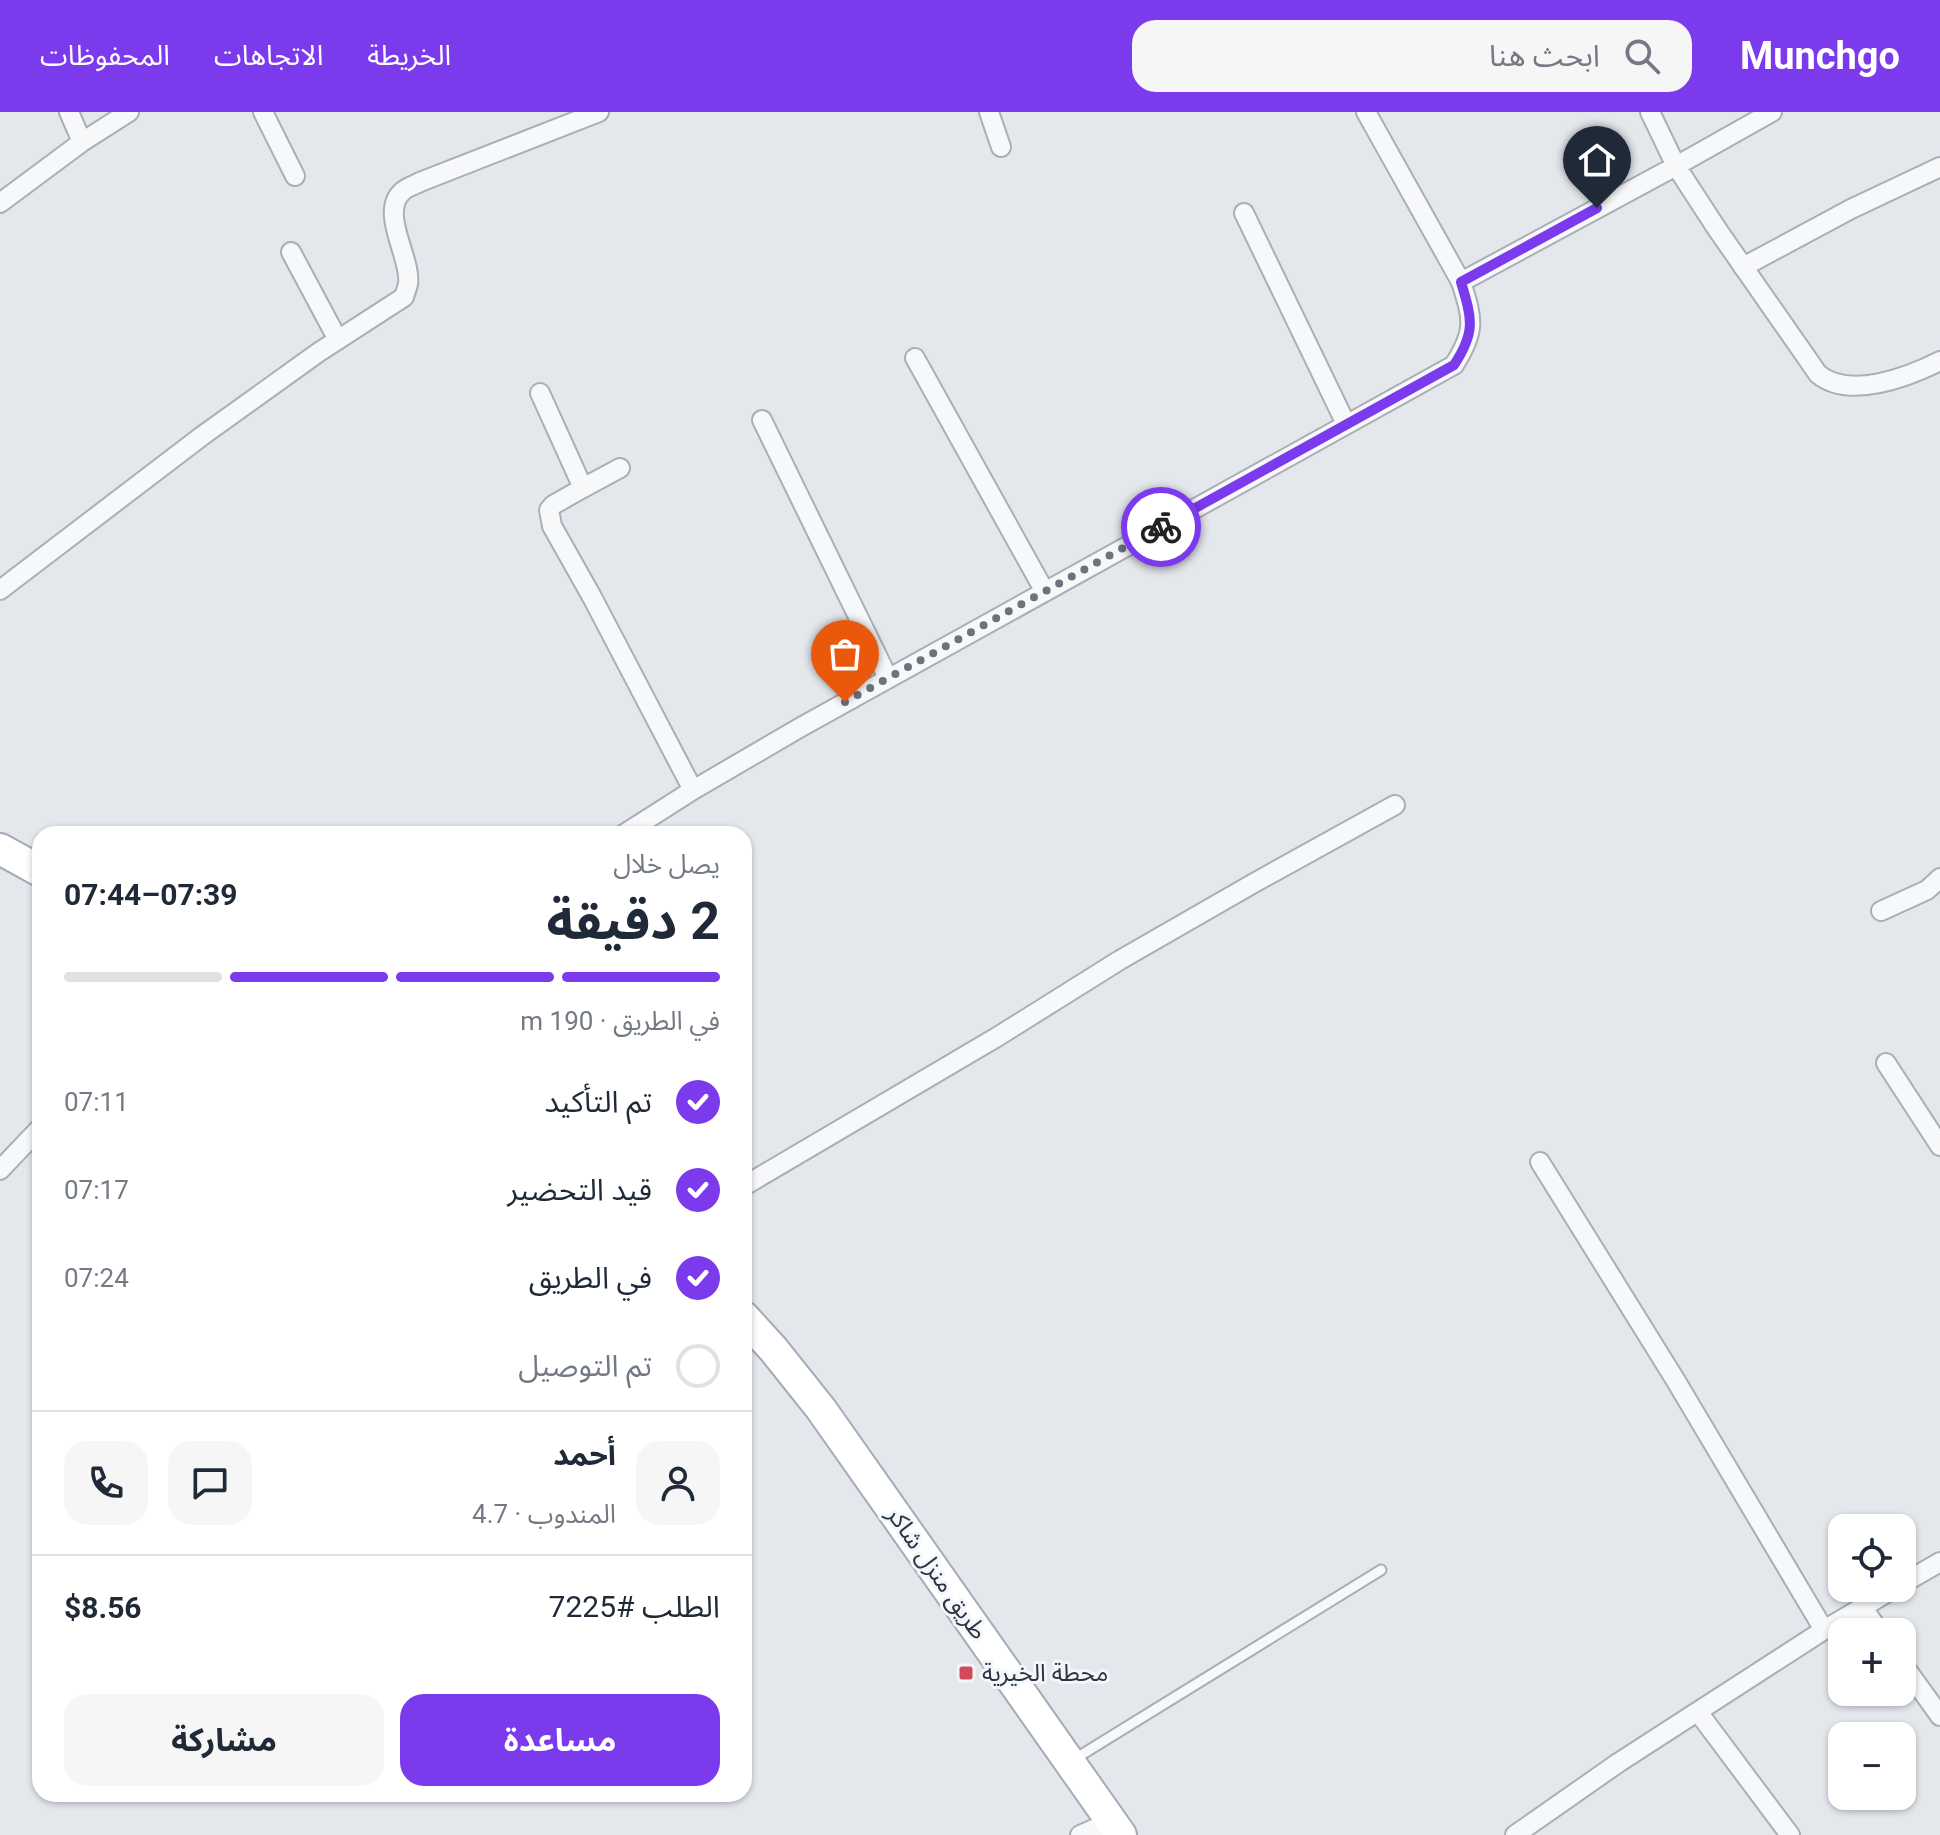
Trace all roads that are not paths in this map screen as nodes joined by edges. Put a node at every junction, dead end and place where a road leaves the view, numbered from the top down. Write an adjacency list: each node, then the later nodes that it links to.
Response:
1 (69, 112): 9 (street)
2 (129, 112): 9 (street)
3 (263, 112): 13 (street)
4 (599, 112): 19 (street)
5 (989, 112): 10 (street)
6 (1366, 112): 18 (street)
7 (1650, 112): 11 (street)
8 (1772, 112): 11 (street)
9 (82, 142): 14 (street)
10 (1001, 147)
11 (1676, 166): 17 (street); 18 (street)
12 (1940, 167): 17 (street)
13 (295, 176)
14 (0, 203)
15 (1244, 213): 24 (street)
16 (291, 252): 19 (street)
17 (1743, 267): 21 (street)
18 (1461, 282): 24 (street)
19 (338, 340): 27 (street)
20 (915, 358): 28 (street)
21 (1940, 361)
22 (540, 393): 26 (street)
23 (762, 420): 29 (street)
24 (1346, 424): 28 (street)
25 (620, 468): 26 (street)
26 (583, 488): 30 (street)
27 (0, 590)
28 (1045, 592): 29 (street)
29 (888, 678): 30 (street)
30 (693, 790): 32 (street)
31 (1395, 805): 42 (street)
32 (637, 826)
33 (0, 849): 34 (main road)
34 (32, 867)
35 (1940, 878): 36 (street)
36 (1881, 911)
37 (1886, 1063): 39 (street)
38 (32, 1136): 41 (street)
39 (1940, 1146)
40 (1540, 1162): 50 (street)
41 (0, 1170)
42 (752, 1181)
43 (752, 1326): 54 (main road, طريق منزل شاكر)
44 (1940, 1562): 46 (street)
45 (1381, 1570): 54 (lane)
46 (1916, 1576)
47 (1871, 1602): 48 (street)
48 (1862, 1607): 49 (street); 50 (street)
49 (1870, 1618)
50 (1824, 1630): 52 (street)
51 (1916, 1683): 53 (street)
52 (1698, 1712): 57 (street); 58 (street)
53 (1940, 1716)
54 (1070, 1762): 55 (main road, طريق منزل شاكر)
55 (1116, 1828): 56 (street)
56 (1080, 1835)
57 (1515, 1835)
58 (1790, 1835)

